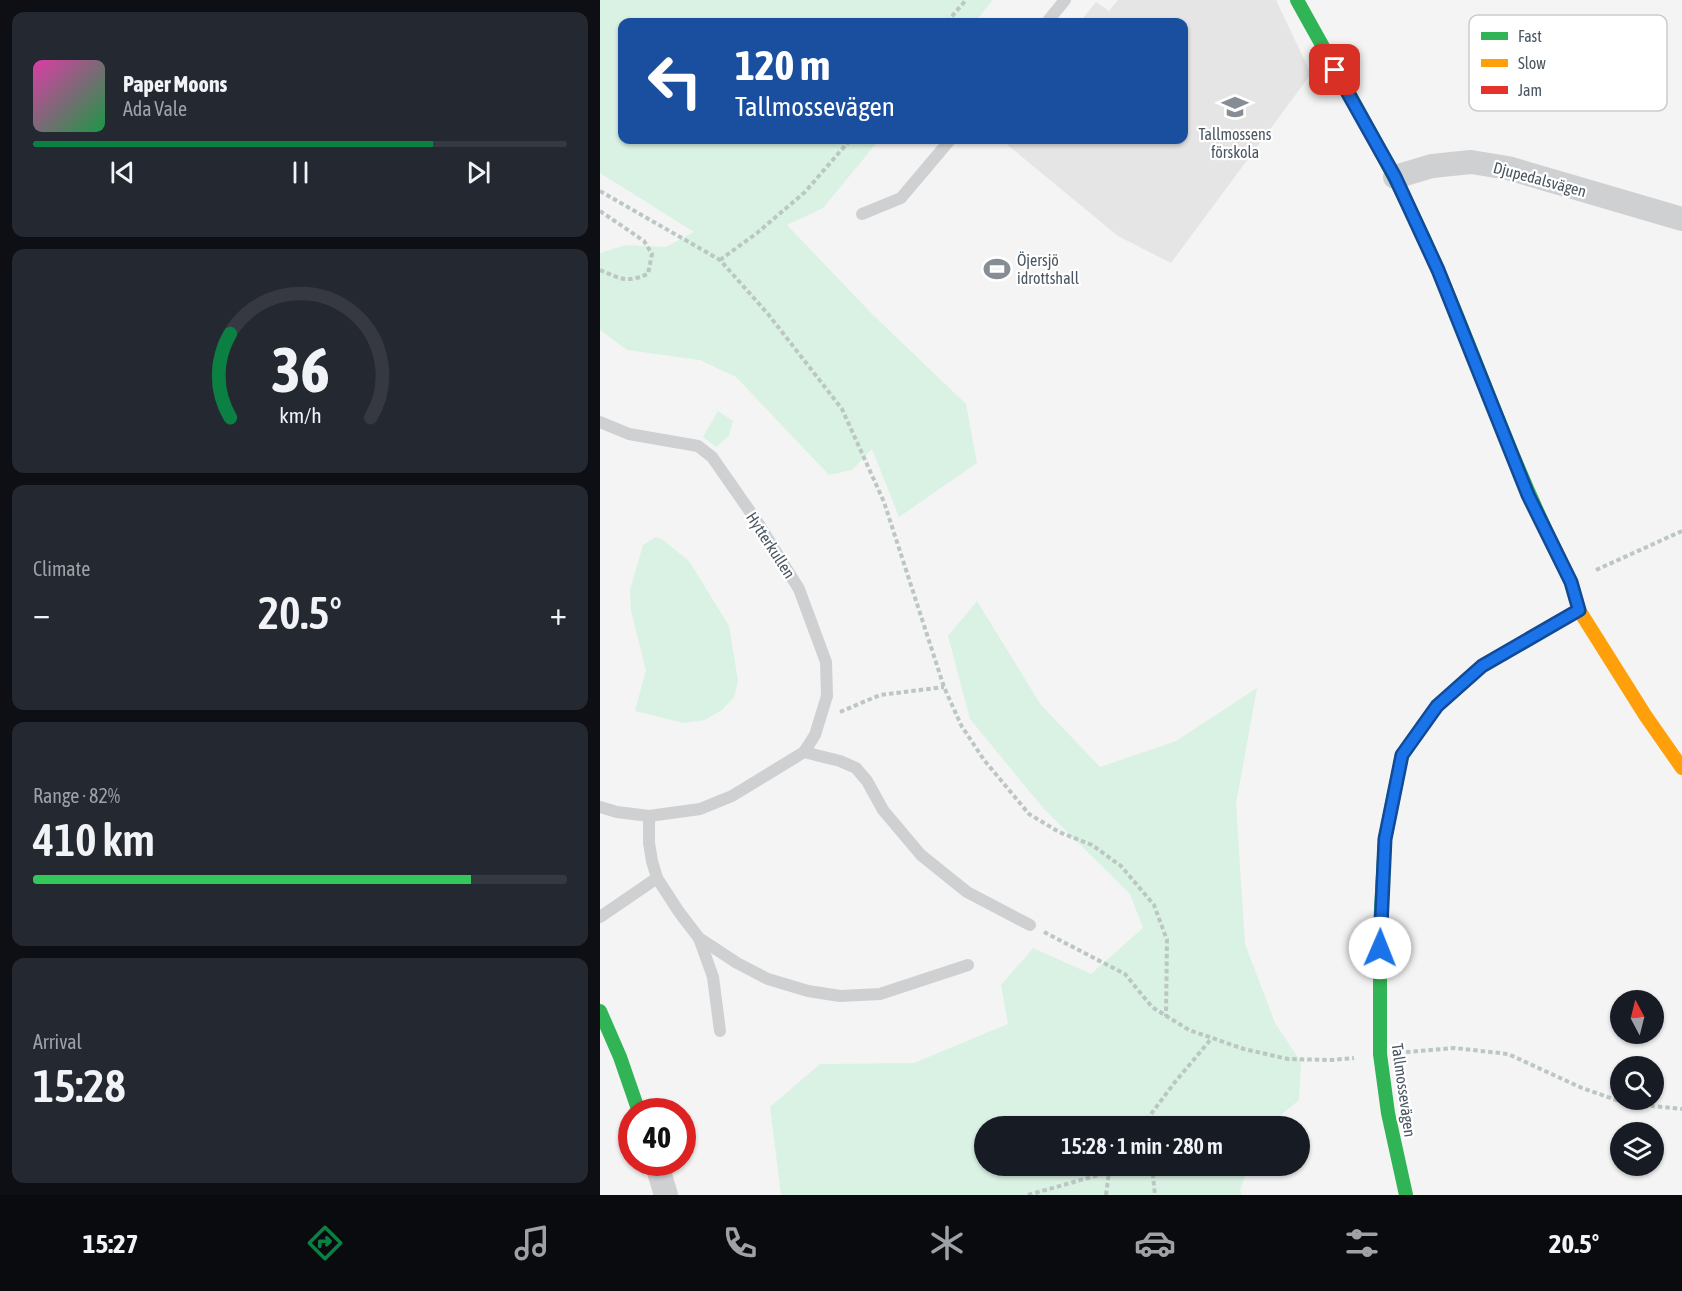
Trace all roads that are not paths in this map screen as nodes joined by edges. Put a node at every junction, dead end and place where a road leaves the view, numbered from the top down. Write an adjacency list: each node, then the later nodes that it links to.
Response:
1 (1065, 0): 3 (lane)
2 (1297, 0): 5 (street)
3 (1050, 18)
4 (947, 144): 6 (lane)
5 (1395, 177): 7 (street, Djupedalsvägen); 9 (street)
6 (862, 214)
7 (1682, 219)
8 (600, 422): 10 (lane, Hytterkullen)
9 (1579, 610): 11 (street); 24 (street, Tallmossevägen)
10 (804, 752): 13 (lane, Hytterkullen); 16 (lane)
11 (1682, 768)
12 (600, 807): 13 (lane, Hytterkullen)
13 (649, 816): 14 (lane)
14 (657, 878): 15 (lane); 17 (lane)
15 (600, 917)
16 (1030, 925)
17 (699, 938): 18 (lane); 20 (lane)
18 (968, 965)
19 (600, 1011): 21 (street)
20 (720, 1031)
21 (634, 1098)
22 (660, 1176): 23 (street)
23 (666, 1195)
24 (1406, 1195)

